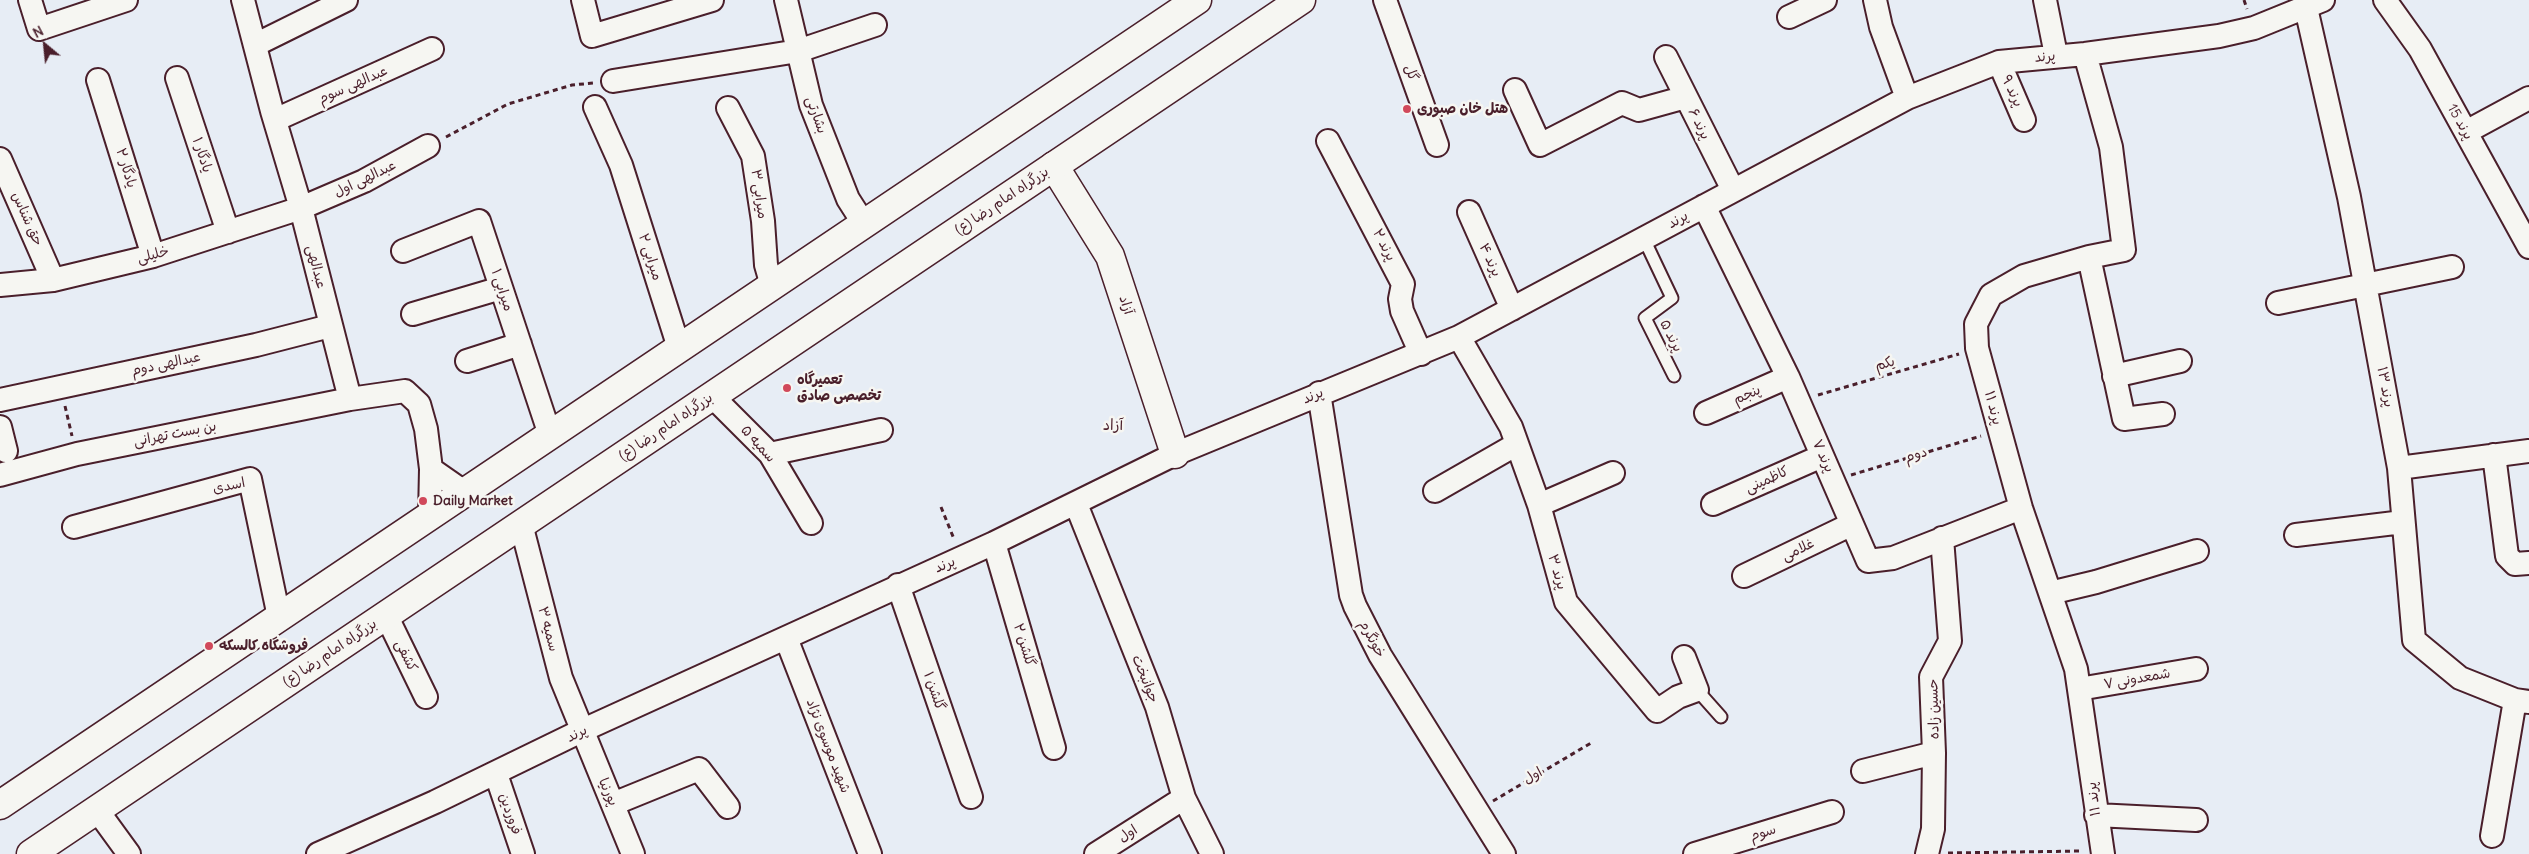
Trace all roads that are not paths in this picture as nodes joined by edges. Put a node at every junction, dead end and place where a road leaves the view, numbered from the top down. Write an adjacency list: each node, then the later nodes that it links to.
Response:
1 (30, 0): 2 (street)
2 (126, 0)
3 (243, 0): 18 (street, عبدالهی)
4 (346, 0): 18 (street)
5 (583, 0): 6 (street)
6 (712, 0)
7 (786, 0): 20 (street, بشارتی)
8 (1197, 0): 46 (main road)
9 (1301, 0): 41 (main road, بزرگراه امام رضا (ع))
10 (1386, 0): 38 (street, گل)
11 (1825, 0): 16 (street)
12 (1875, 0): 30 (street)
13 (2046, 0): 22 (street)
14 (2385, 0): 36 (street, پرند 15)
15 (2314, 4): 21 (street, پرند); 55 (street, پرند ۱۳)
16 (1789, 17)
17 (875, 25): 20 (street)
18 (255, 44): 34 (street, عبدالهی)
19 (432, 49): 34 (street, عبدالهی سوم)
20 (798, 52): 27 (street); 46 (street, بشارتی)
21 (2085, 54): 22 (street, پرند); 52 (street, پرند ۱۱)
22 (2056, 55): 24 (street, پرند)
23 (1666, 57): 29 (street, پرند ۶)
24 (1999, 62): 30 (street, پرند); 35 (street, پرند ۹)
25 (177, 78): 47 (street, یادگار ۱)
26 (98, 80): 51 (street, یادگار ۲)
27 (613, 81)
28 (1515, 90): 29 (street)
29 (1686, 97): 42 (street, پرند ۶)
30 (1907, 98): 42 (street, پرند)
31 (2529, 98): 36 (street)
32 (595, 107): 65 (street, میرابی ۲)
33 (728, 108): 57 (street, میرابی ۳)
34 (275, 120): 44 (street, عبدالهی)
35 (2024, 120)
36 (2466, 132): 49 (street, پرند 15)
37 (1328, 141): 66 (street, پرند ۲)
38 (1437, 145)
39 (428, 146): 44 (street, عبدالهی اول)
40 (0, 159): 54 (street, حق شناس)
41 (1054, 166): 73 (main road, بزرگراه امام رضا (ع)); 85 (main road, آزاد)
42 (1733, 190): 43 (street, پرند)
43 (1704, 206): 48 (street, پرند); 71 (street, پرند ۷)
44 (301, 208): 47 (street, خلیلی); 62 (street, عبدالهی)
45 (1469, 212): 60 (street, پرند ۴)
46 (864, 224): 57 (main road)
47 (228, 232): 51 (street, خلیلی)
48 (1644, 239): 60 (street, پرند); 69 (lane, پرند ۵)
49 (2529, 247)
50 (403, 251): 58 (street, میرابی ۱)
51 (153, 256): 54 (street, خلیلی)
52 (2089, 256): 70 (street); 97 (street, پرند ۱۱)
53 (2452, 267): 55 (street)
54 (53, 280): 56 (street, خلیلی)
55 (2367, 284): 59 (street); 88 (street, پرند ۱۳)
56 (0, 285)
57 (772, 286): 65 (main road)
58 (501, 288): 61 (street); 64 (street, میرابی ۱)
59 (2278, 303)
60 (1512, 309): 63 (street, پرند)
61 (413, 314)
62 (330, 326): 74 (street, عبدالهی); 75 (street, عبدالهی دوم)
63 (1459, 337): 66 (street, پرند); 81 (street, پرند ۳)
64 (520, 344): 67 (street); 80 (street, میرابی ۱)
65 (679, 348): 80 (main road)
66 (1420, 354): 72 (street, پرند)
67 (467, 361)
68 (2180, 361): 70 (street)
69 (1674, 376)
70 (2114, 376): 77 (street)
71 (1788, 377): 76 (street, پنجم); 87 (street, پرند ۷)
72 (1319, 393): 85 (street, پرند); 146 (street, خونگرم)
73 (712, 396): 84 (street, سمیه ۵); 101 (main road, بزرگراه امام رضا (ع))
74 (350, 399): 89 (street); 91 (street, بن بست تهرانی)
75 (0, 400)
76 (1706, 413)
77 (2163, 414)
78 (0, 426): 82 (street)
79 (881, 430): 84 (street)
80 (550, 435): 93 (main road)
81 (1517, 444): 92 (street); 96 (street, پرند ۳)
82 (6, 451)
83 (2529, 451): 86 (street)
84 (770, 454): 100 (street, سمیه ۵)
85 (1175, 454): 94 (street, پرند)
86 (2494, 455): 88 (street); 108 (street)
87 (1822, 456): 95 (street, کاظمینی); 102 (street, پرند ۷)
88 (2399, 468): 99 (street, پرند ۱۳)
89 (431, 469): 93 (street); 98 (street)
90 (1613, 473): 96 (street)
91 (0, 474)
92 (1435, 491)
93 (464, 492): 98 (main road)
94 (1076, 504): 106 (street, پرند); 128 (street, جوانبخت)
95 (1713, 504)
96 (1539, 506): 118 (street, پرند ۳)
97 (2021, 508): 105 (street, پرند ۷); 111 (street, پرند ۱۱)
98 (430, 516): 113 (main road)
99 (2402, 522): 104 (street); 120 (street, پرند ۱۳)
100 (811, 523)
101 (521, 524): 112 (main road, بزرگراه امام رضا (ع)); 122 (street, سمیه ۳)
102 (1852, 524): 105 (street, پرند ۷); 109 (street, غلامی)
103 (74, 527): 113 (street, اسدی)
104 (2296, 535)
105 (1942, 538): 124 (street, حسین زاده)
106 (994, 543): 110 (street, پرند); 123 (street, گلشن ۲)
107 (2197, 551): 111 (street)
108 (2529, 563)
109 (1744, 576)
110 (898, 585): 114 (street, پرند); 127 (street, گلشن ۱)
111 (2050, 593): 117 (street, پرند ۱۱)
112 (386, 615): 119 (street, کشفی); 132 (main road, بزرگراه امام رضا (ع))
113 (279, 617): 130 (main road)
114 (786, 638): 122 (street, پرند); 138 (street, شهید موسوی نژاد)
115 (1684, 657): 118 (street)
116 (2196, 669): 117 (street, شمعدونی ۷)
117 (2079, 689): 134 (street, پرند ۱۱)
118 (1697, 690): 121 (lane)
119 (426, 697)
120 (2522, 701): 136 (street)
121 (1721, 716)
122 (581, 732): 126 (street, پرند); 129 (street, پورنیا)
123 (1054, 748)
124 (1934, 752): 125 (street); 148 (street, حسین زاده)
125 (1863, 771)
126 (496, 774): 142 (street, پرند); 143 (street, فروردین)
127 (971, 797)
128 (1184, 798): 137 (street, جوانبخت); 145 (street, اول)
129 (613, 804): 131 (street); 144 (street, پورنیا)
130 (0, 805)
131 (728, 807)
132 (97, 810): 140 (main road, بزرگراه امام رضا (ع)); 141 (street)
133 (1832, 812): 147 (street, سوم)
134 (2096, 815): 135 (street); 139 (street, پرند ۱۱)
135 (2196, 820)
136 (2492, 836)
137 (1204, 851)
138 (864, 852)
139 (2103, 853)
140 (31, 854)
141 (129, 854)
142 (318, 854)
143 (523, 854)
144 (633, 854)
145 (1096, 854)
146 (1504, 854)
147 (1695, 854)
148 (1927, 854)

